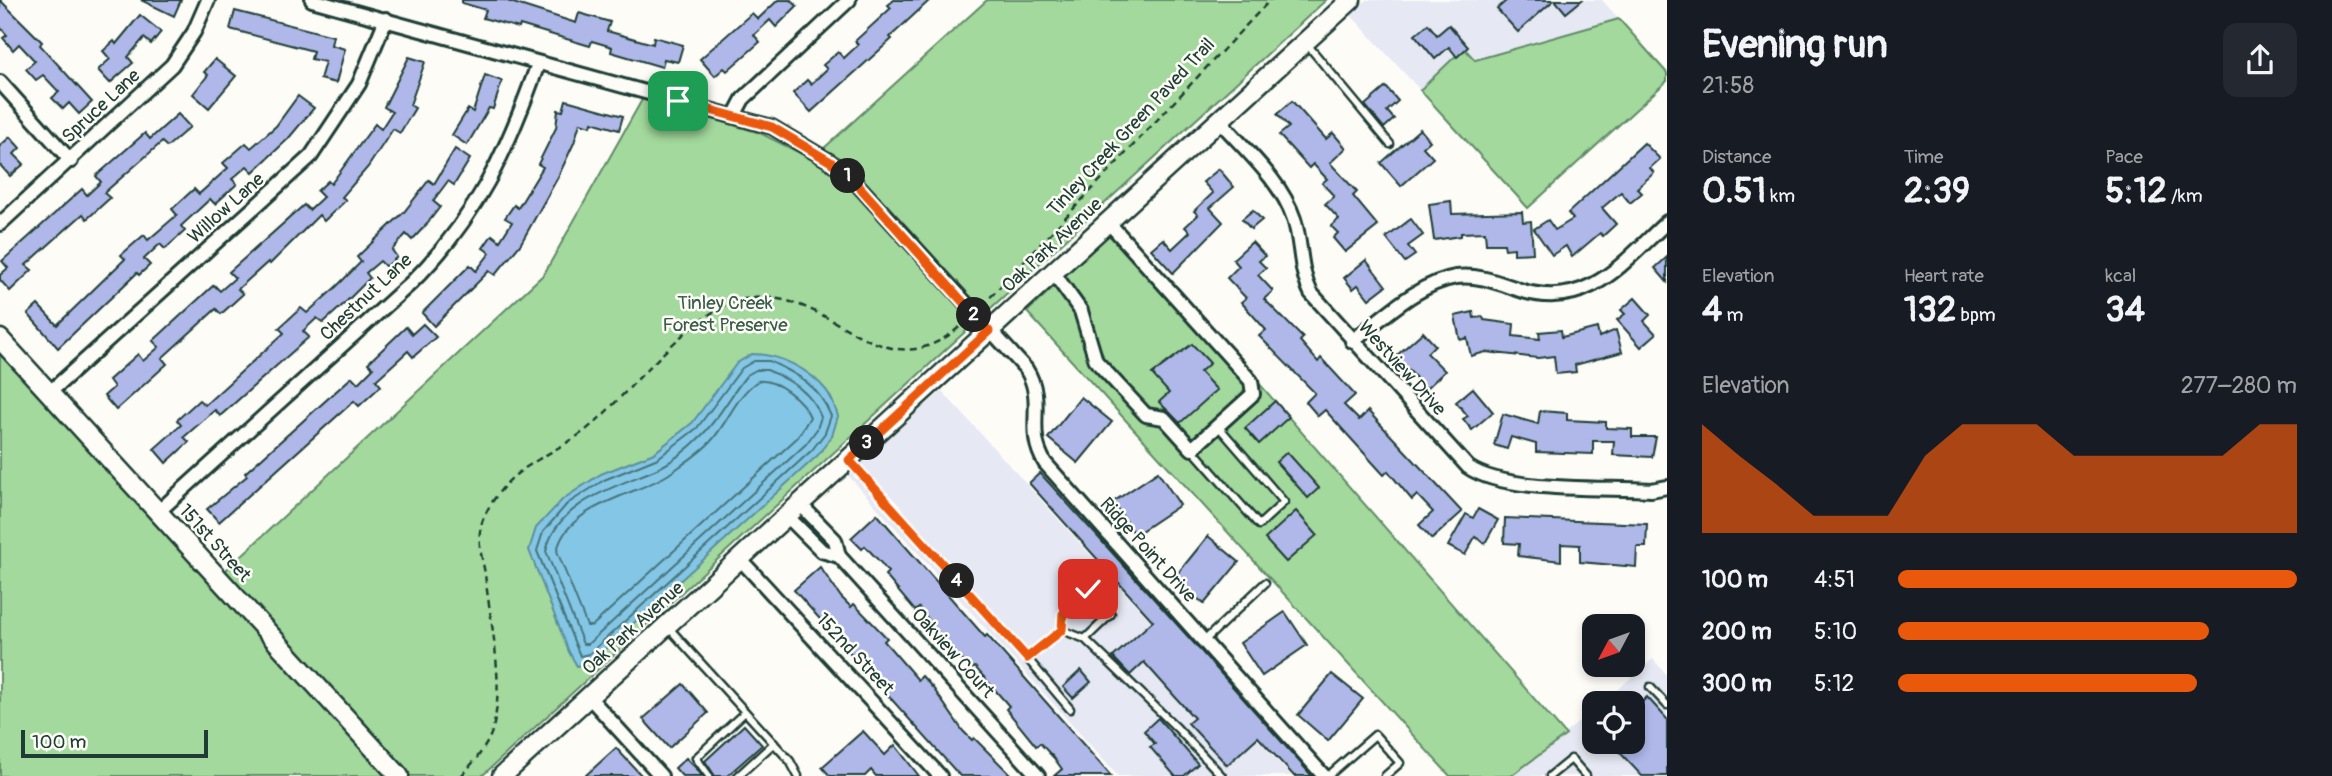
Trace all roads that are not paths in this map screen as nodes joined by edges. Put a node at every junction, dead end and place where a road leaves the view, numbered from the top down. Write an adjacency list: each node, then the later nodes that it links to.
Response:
1 (208, 0): 12 (street, Spruce Lane)
2 (312, 0): 5 (street, Ridge Point Drive)
3 (849, 0): 9 (street)
4 (1350, 0): 6 (street, Oak Park Avenue)
5 (386, 19): 7 (street, Ridge Point Drive); 20 (street, Willow Lane)
6 (1305, 42): 10 (street, Oak Park Avenue); 11 (lane)
7 (538, 64): 9 (street, Ridge Point Drive); 26 (street, Chestnut Lane)
8 (0, 82): 12 (street)
9 (734, 116): 17 (street, Ridge Point Drive)
10 (1217, 120): 13 (street, Oak Park Avenue); 19 (street, Westview Drive)
11 (1390, 144)
12 (71, 160): 15 (street, Spruce Lane)
13 (1108, 222): 16 (street, Oak Park Avenue); 21 (street)
14 (1667, 222): 19 (street)
15 (0, 224)
16 (1053, 272): 17 (street, Oak Park Avenue); 22 (street)
17 (989, 331): 23 (street, Oak Park Avenue); 32 (street, Ridge Point Drive)
18 (0, 339): 20 (street, 151st Street)
19 (1352, 341): 24 (street, Westview Drive)
20 (49, 393): 26 (street, 151st Street)
21 (1218, 426): 22 (street); 22 (lane)
22 (1192, 449)
23 (849, 460): 25 (street, Oak Park Avenue); 33 (lane)
24 (1667, 487)
25 (794, 510): 27 (street, Oak Park Avenue); 47 (street, Oakview Court)
26 (158, 512): 41 (street, 151st Street)
27 (740, 559): 29 (street, Oak Park Avenue); 46 (street, 152nd Street)
28 (1265, 583): 32 (lane)
29 (667, 625): 35 (street, Oak Park Avenue); 38 (lane)
30 (1062, 630): 31 (lane); 31 (lane); 33 (lane)
31 (1085, 639): 48 (lane)
32 (1204, 641): 49 (street, Ridge Point Drive)
33 (1027, 658): 37 (lane)
34 (1650, 687): 36 (lane)
35 (589, 697): 40 (street); 42 (street, Oak Park Avenue)
36 (1667, 705)
37 (1070, 709)
38 (746, 712): 39 (lane); 43 (lane)
39 (774, 743): 44 (lane); 45 (lane)
40 (656, 774)
41 (399, 776)
42 (502, 776)
43 (709, 776)
44 (738, 776)
45 (798, 776)
46 (940, 776)
47 (1038, 776)
48 (1222, 776)
49 (1326, 776): 50 (lane)
50 (1385, 776)
51 (1550, 776): 52 (lane)
52 (1586, 776)

